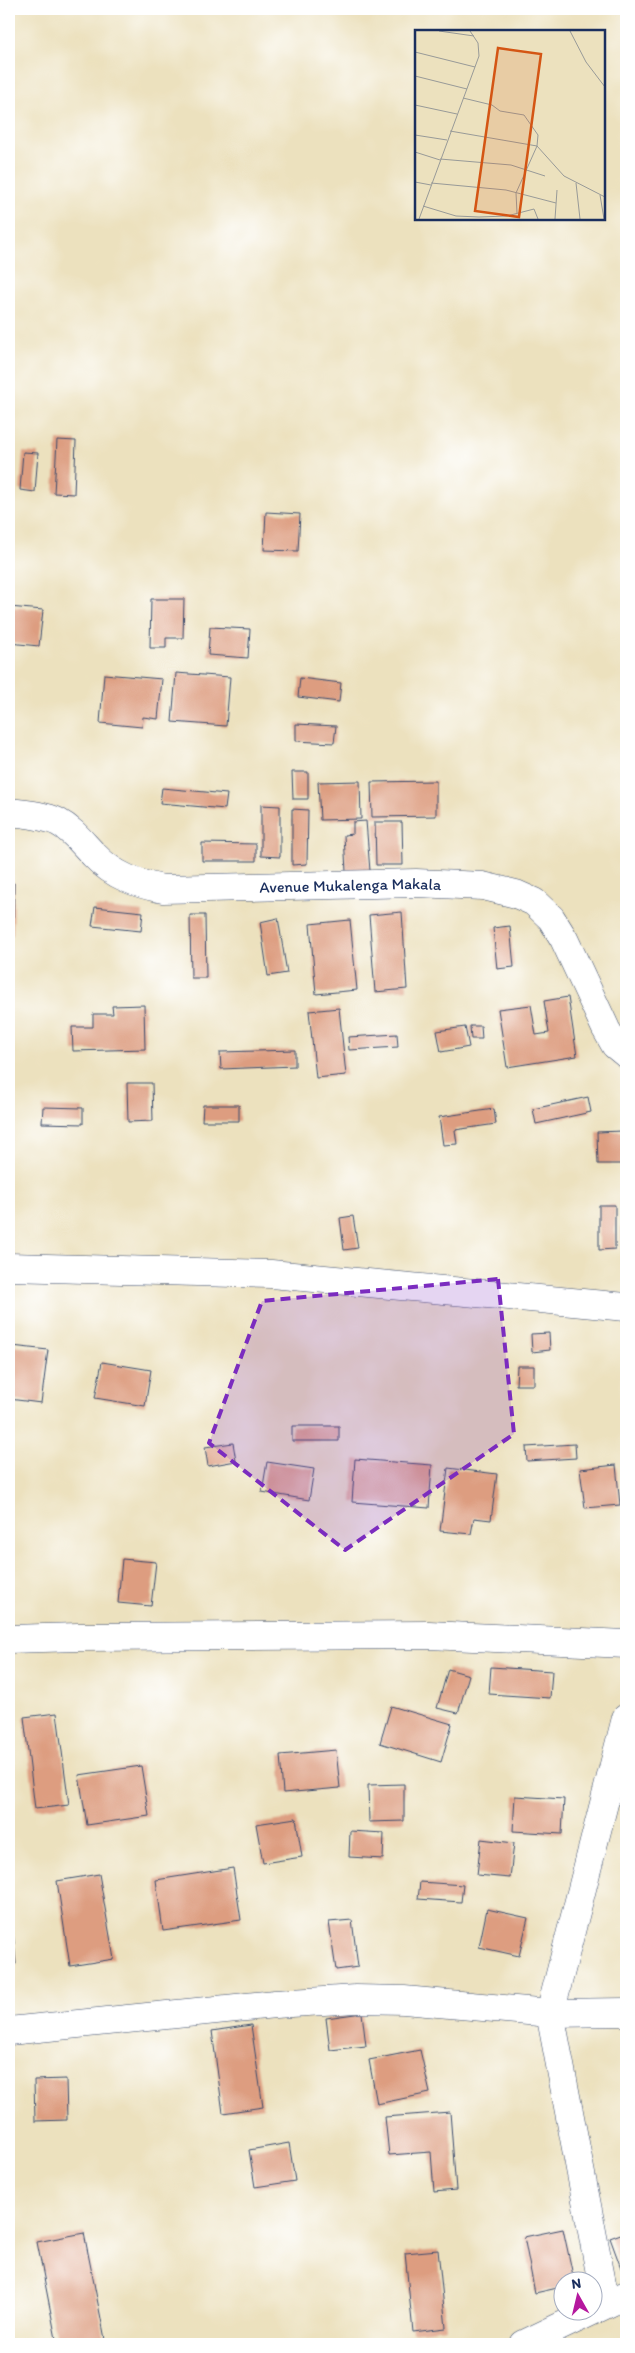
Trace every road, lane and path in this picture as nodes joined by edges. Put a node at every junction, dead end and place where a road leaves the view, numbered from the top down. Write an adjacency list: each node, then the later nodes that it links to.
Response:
1 (9, 812): 2 (street, Avenue Mukalenga Makala)
2 (626, 1054)
3 (9, 1267): 4 (street)
4 (626, 1307)
5 (9, 1639): 6 (street)
6 (626, 1644)
7 (626, 1718): 9 (street)
8 (626, 2012): 9 (street)
9 (550, 2013): 10 (street); 11 (street)
10 (9, 2031)
11 (616, 2300): 12 (street)
12 (524, 2344)

